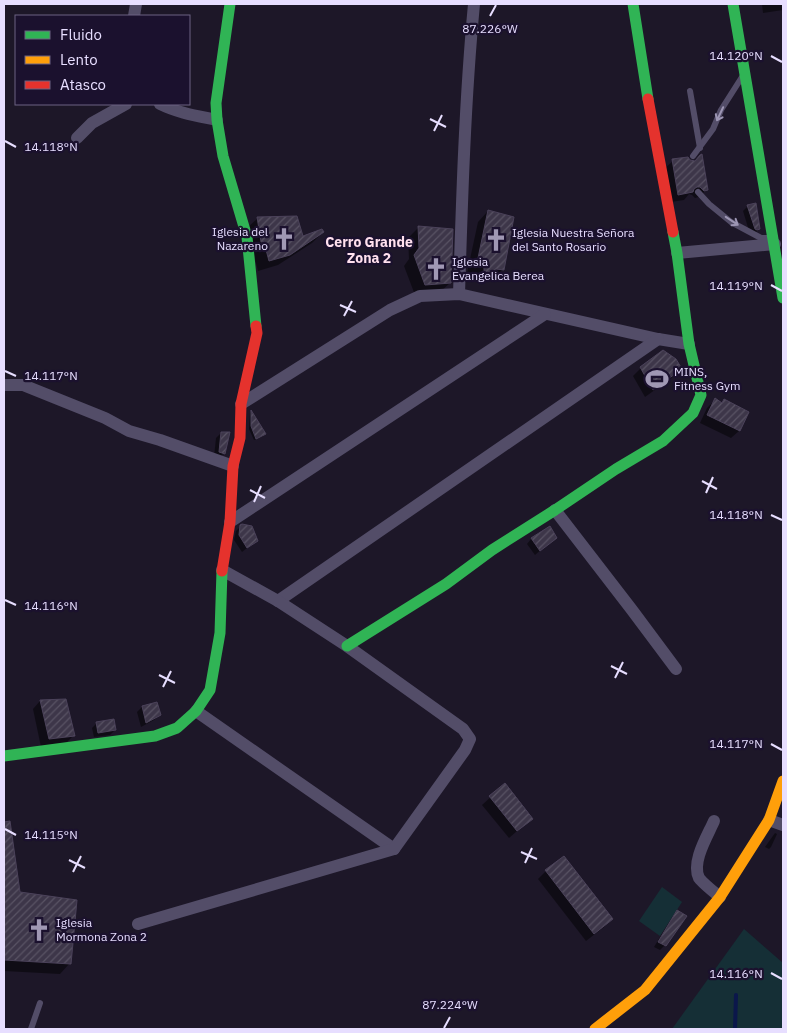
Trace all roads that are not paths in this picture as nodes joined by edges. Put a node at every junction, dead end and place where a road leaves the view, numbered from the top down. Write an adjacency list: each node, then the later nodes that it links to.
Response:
1 (230, 4): 9 (street)
2 (474, 4): 17 (street)
3 (633, 4): 15 (street)
4 (733, 4): 5 (street)
5 (745, 72): 11 (lane, one-way to 11); 14 (street)
6 (690, 91): 11 (lane)
7 (124, 105): 10 (street)
8 (162, 105): 9 (street)
9 (217, 120): 23 (street)
10 (77, 138)
11 (700, 148): 12 (lane)
12 (693, 156)
13 (698, 192): 14 (lane, one-way to 14)
14 (774, 241): 15 (street); 16 (street)
15 (677, 252): 21 (street)
16 (781, 264): 18 (street)
17 (460, 294): 19 (street); 23 (street)
18 (783, 298)
19 (546, 314): 20 (street); 26 (street)
20 (658, 339): 21 (street); 28 (street)
21 (689, 344): 25 (street)
22 (4, 385): 24 (street)
23 (241, 404): 24 (street)
24 (233, 466): 26 (street)
25 (555, 510): 29 (street); 30 (street)
26 (230, 522): 27 (street)
27 (222, 570): 28 (street); 31 (street)
28 (278, 601): 29 (street)
29 (347, 646): 37 (street)
30 (676, 669)
31 (196, 711): 32 (street); 37 (street)
32 (4, 756)
33 (783, 781): 34 (street)
34 (769, 820): 36 (street); 38 (street)
35 (714, 821): 38 (street)
36 (783, 825)
37 (394, 849): 39 (street)
38 (720, 897): 42 (street)
39 (138, 924)
40 (40, 1003): 41 (lane)
41 (30, 1029)
42 (596, 1029)

